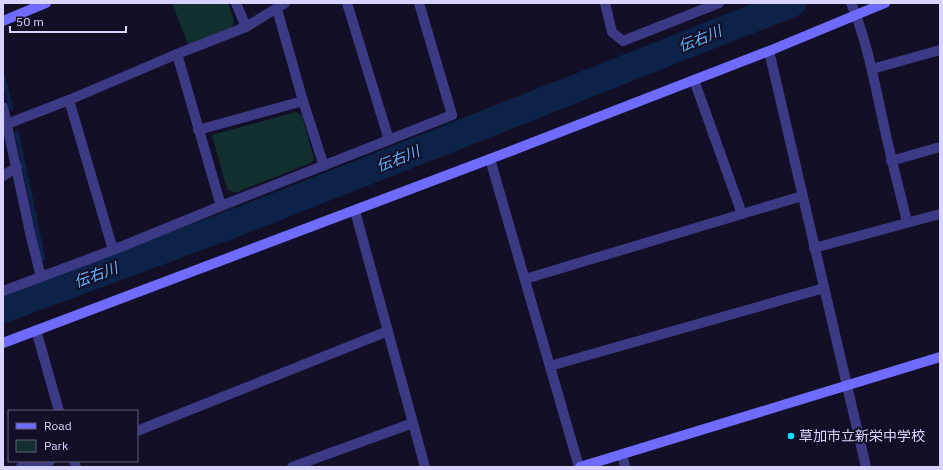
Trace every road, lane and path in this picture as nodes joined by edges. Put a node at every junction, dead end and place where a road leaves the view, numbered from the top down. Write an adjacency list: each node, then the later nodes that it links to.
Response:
1 (46, 3): 11 (street)
2 (236, 3): 12 (street)
3 (285, 3): 9 (street)
4 (347, 3): 23 (street)
5 (419, 3): 23 (street)
6 (605, 3): 7 (street)
7 (719, 3)
8 (885, 3): 10 (street)
9 (276, 9): 12 (street); 19 (street)
10 (854, 10): 14 (street); 16 (street)
11 (3, 21)
12 (246, 27): 15 (street)
13 (940, 50): 16 (street)
14 (769, 51): 17 (street); 30 (street)
15 (177, 54): 18 (street); 22 (street)
16 (872, 69): 26 (street)
17 (694, 80): 25 (street); 33 (street)
18 (69, 100): 21 (street); 37 (street)
19 (303, 101): 22 (street); 27 (street)
20 (3, 107): 21 (street)
21 (7, 124): 28 (street)
22 (198, 130): 31 (street)
23 (389, 140): 27 (street)
24 (940, 147): 26 (street)
25 (490, 159): 32 (street); 39 (street)
26 (891, 161): 35 (street)
27 (324, 166): 31 (street)
28 (17, 167): 29 (street); 38 (street)
29 (3, 176)
30 (802, 196): 33 (street); 36 (street)
31 (221, 206): 37 (street)
32 (355, 210): 42 (street); 43 (street)
33 (742, 214): 39 (street)
34 (940, 214): 35 (street)
35 (907, 222): 36 (street)
36 (814, 248): 40 (street)
37 (113, 250): 38 (street)
38 (41, 277): 41 (street)
39 (525, 279): 46 (street)
40 (824, 288): 46 (street); 47 (street)
41 (3, 291)
42 (36, 330): 44 (street); 48 (street)
43 (388, 331): 49 (street); 50 (street)
44 (3, 343)
45 (940, 357): 47 (street)
46 (550, 366): 56 (street)
47 (846, 386): 51 (street); 58 (street)
48 (59, 410)
49 (413, 423): 54 (street); 55 (street)
50 (138, 431)
51 (622, 454): 56 (street); 57 (street)
52 (45, 462): 53 (street)
53 (21, 467)
54 (292, 467)
55 (425, 467)
56 (580, 467)
57 (625, 467)
58 (866, 467)

